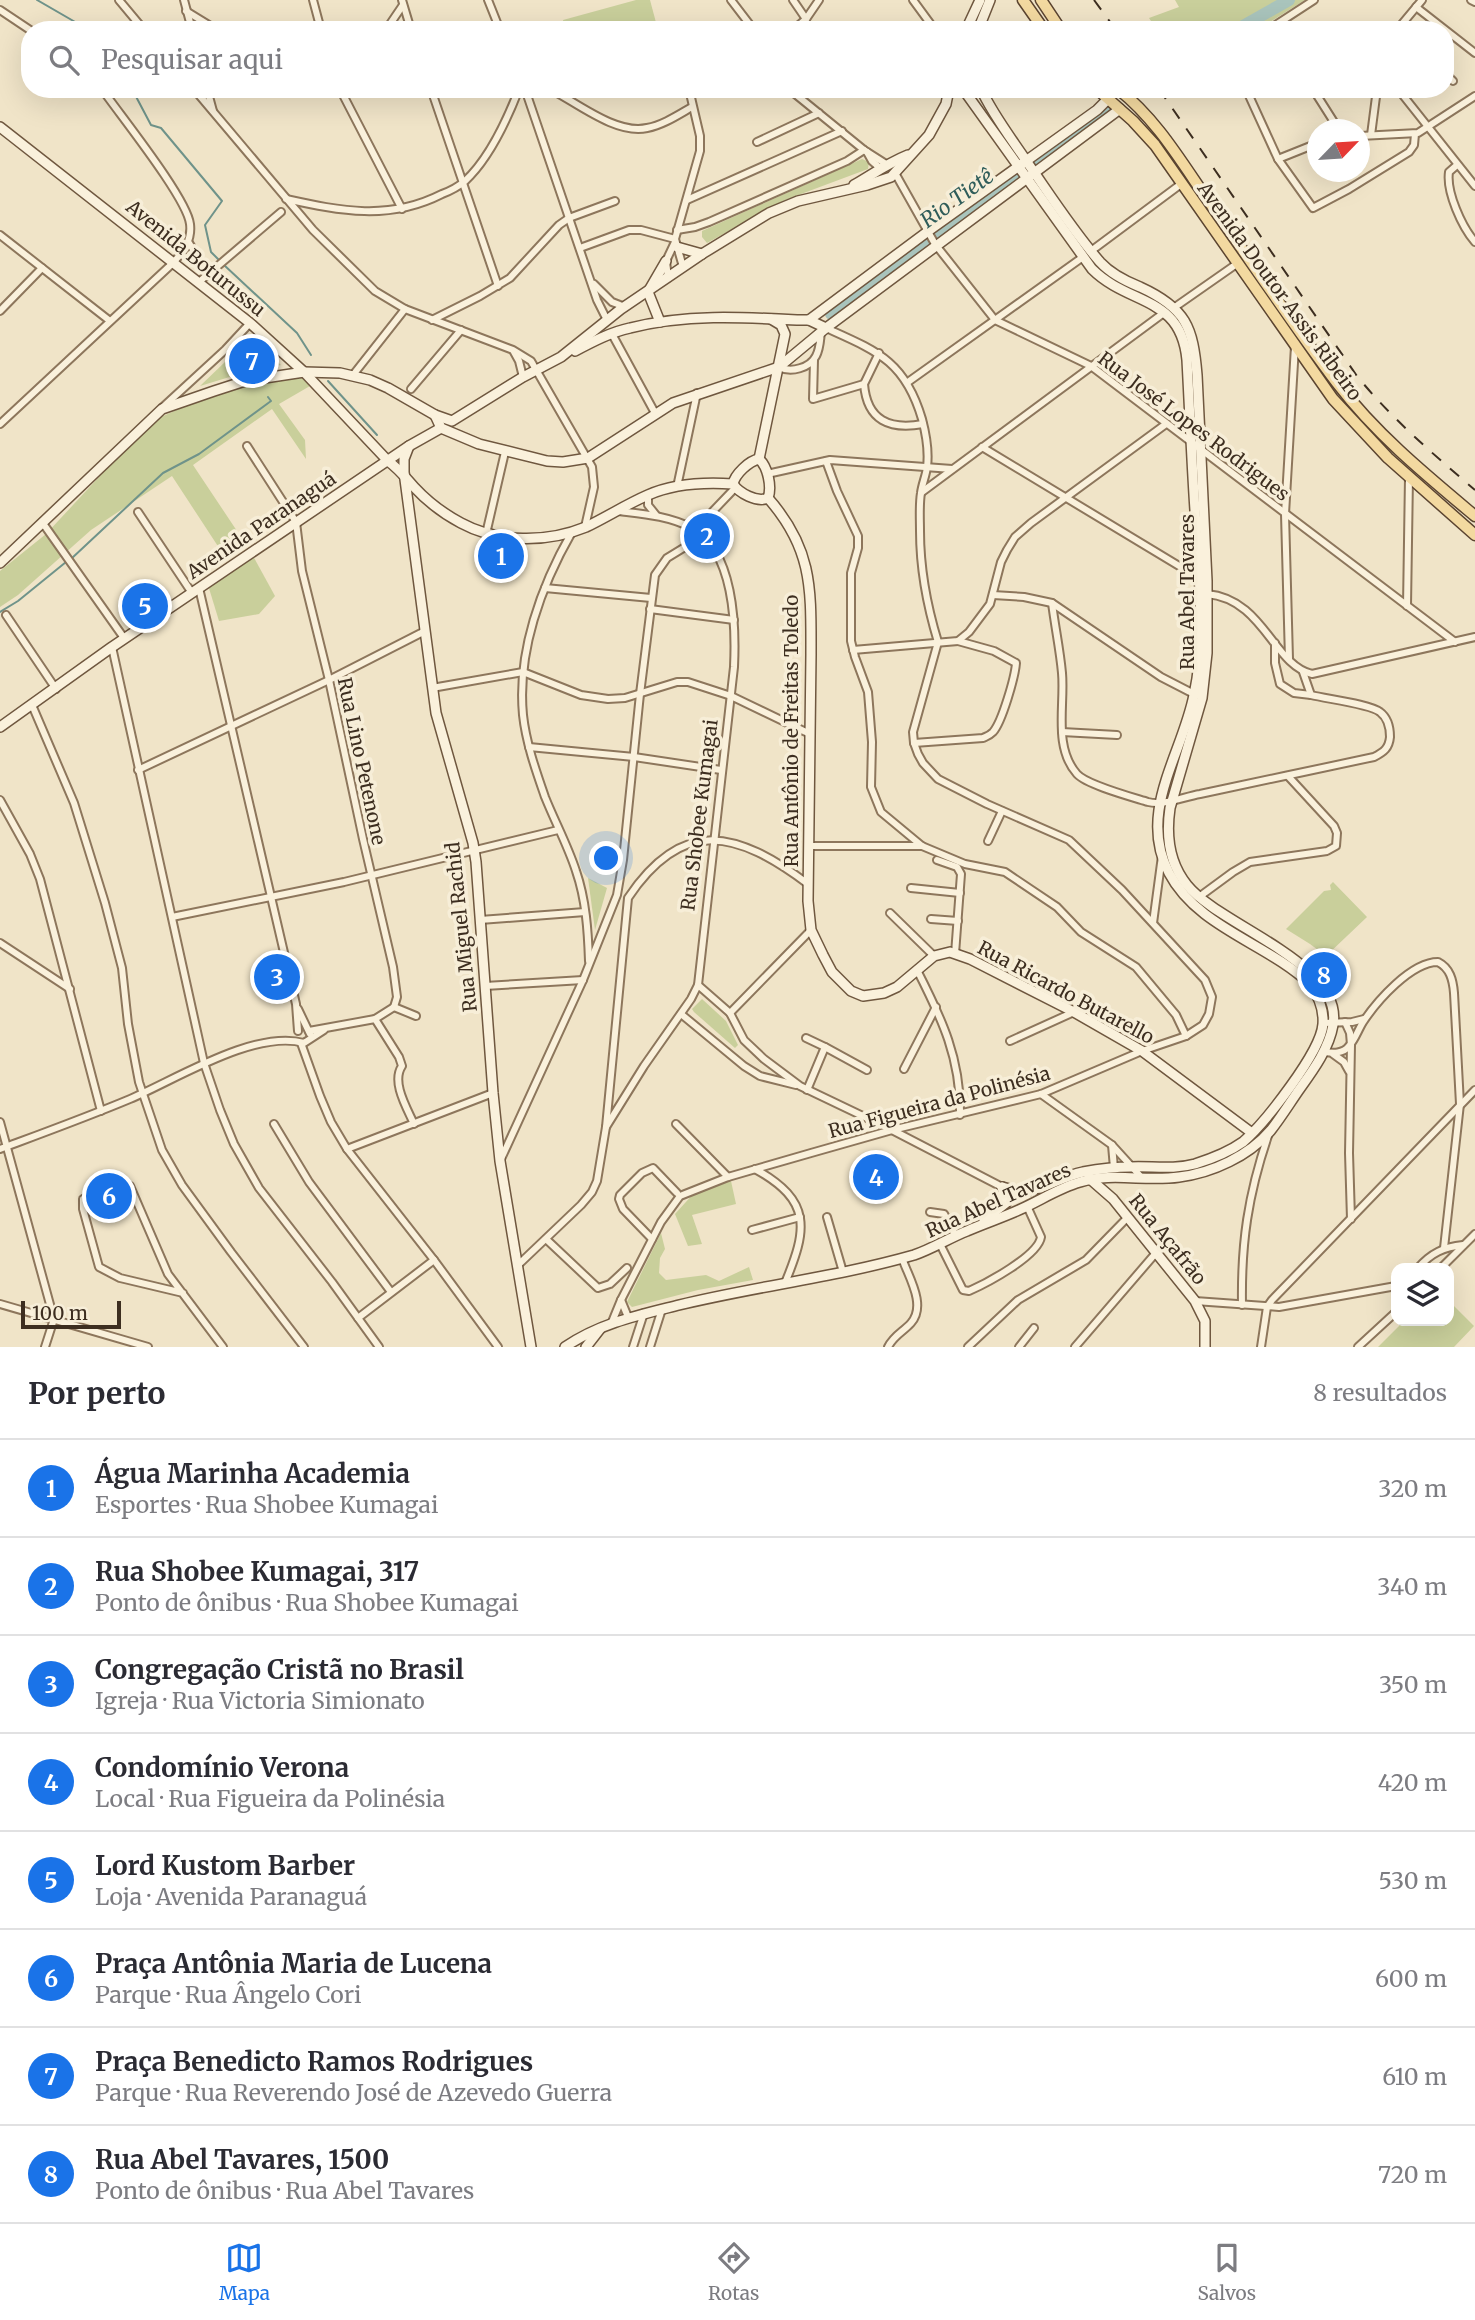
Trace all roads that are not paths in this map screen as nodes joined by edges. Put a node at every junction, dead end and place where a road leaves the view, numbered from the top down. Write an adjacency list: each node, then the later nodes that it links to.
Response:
1 (119, 0): 19 (street)
2 (184, 0): 17 (street)
3 (313, 0): 22 (street)
4 (488, 0): 25 (street)
5 (731, 0): 26 (street)
6 (793, 0): 18 (street)
7 (819, 0): 18 (street)
8 (913, 0): 28 (street)
9 (981, 0): 29 (street)
10 (990, 0): 30 (street)
11 (1023, 0): 31 (main road)
12 (1041, 0): 32 (main road)
13 (1314, 0): 33 (street)
14 (1419, 2): 34 (street); 35 (street)
15 (402, 3): 23 (street); 24 (street)
16 (0, 10): 36 (street)
17 (186, 11): 20 (street); 21 (street)
18 (806, 19): 27 (street)
19 (136, 21)
20 (189, 21)
21 (202, 21)
22 (319, 21)
23 (391, 21)
24 (408, 21)
25 (496, 21)
26 (747, 21)
27 (804, 21)
28 (928, 21)
29 (970, 21)
30 (982, 21)
31 (1038, 21)
32 (1055, 21)
33 (1282, 21)
34 (1404, 21)
35 (1440, 21)
36 (21, 24)
37 (1454, 34): 38 (street)
38 (1475, 53)
39 (1475, 96): 68 (street)
40 (108, 98): 93 (street)
41 (201, 98): 66 (street)
42 (210, 98): 66 (street)
43 (346, 98): 86 (street)
44 (434, 98): 80 (street)
45 (515, 98): 80 (street)
46 (528, 98): 88 (street)
47 (566, 98): 62 (street)
48 (691, 98): 62 (street)
49 (800, 98): 65 (street, Rua José Lopes Rodrigues)
50 (947, 98): 60 (street)
51 (952, 98): 60 (street)
52 (969, 98): 64 (street, Rua Abel Tavares)
53 (985, 98): 61 (street, Rua Abel Tavares)
54 (1129, 98): 63 (main road); 175 (main road, Avenida Doutor Assis Ribeiro)
55 (1250, 98): 76 (street)
56 (1319, 98): 67 (street)
57 (1376, 98): 72 (street)
58 (1408, 98): 68 (street)
59 (1108, 99): 63 (main road, Avenida Doutor Assis Ribeiro); 78 (street)
60 (946, 104): 79 (street)
61 (988, 104): 64 (street); 78 (street, Rua Abel Tavares)
62 (692, 107): 84 (street)
63 (1120, 109): 78 (street); 81 (main road, Avenida Doutor Assis Ribeiro)
64 (980, 111): 78 (street, Rua Abel Tavares)
65 (819, 113): 70 (street, Rua José Lopes Rodrigues); 73 (street)
66 (214, 114): 83 (street)
67 (1332, 119)
68 (1430, 126): 71 (street); 77 (street)
69 (0, 127): 100 (street, Avenida Boturussu)
70 (842, 131): 75 (street, Rua José Lopes Rodrigues); 84 (street)
71 (1415, 134): 72 (street); 76 (street)
72 (1371, 135)
73 (757, 142)
74 (1307, 148): 76 (street)
75 (865, 151): 79 (street, Rua José Lopes Rodrigues); 89 (street)
76 (1278, 159)
77 (1457, 165): 82 (street); 92 (street)
78 (1027, 169): 90 (street); 95 (street); 98 (street, Rua Abel Tavares)
79 (887, 171): 90 (street, Rua José Lopes Rodrigues); 97 (street)
80 (463, 183): 86 (street); 108 (street)
81 (1181, 184): 98 (street); 101 (main road, Avenida Doutor Assis Ribeiro)
82 (1475, 186)
83 (286, 199): 86 (street); 112 (street)
84 (687, 200): 89 (street)
85 (615, 201): 88 (street)
86 (402, 209)
87 (281, 212): 104 (street)
88 (569, 218): 96 (street); 108 (street)
89 (677, 230): 94 (street)
90 (927, 232): 95 (street, Rua José Lopes Rodrigues); 118 (street)
91 (0, 235): 103 (street)
92 (1475, 242)
93 (188, 243): 100 (street); 104 (street)
94 (676, 243): 96 (street); 97 (street); 99 (street); 102 (street)
95 (935, 244): 119 (street, Rua José Lopes Rodrigues); 124 (street)
96 (580, 248): 107 (street)
97 (702, 254): 102 (street)
98 (1087, 254): 111 (street, Rua Abel Tavares); 114 (street, Rua Abel Tavares); 119 (street)
99 (666, 261): 105 (street); 109 (street)
100 (174, 262): 106 (street, Avenida Boturussu); 120 (street)
101 (1238, 262): 111 (street); 126 (main road, Avenida Doutor Assis Ribeiro)
102 (683, 267): 105 (street)
103 (42, 268): 113 (street); 120 (street)
104 (210, 272): 106 (street)
105 (668, 278): 109 (street)
106 (199, 282): 122 (street, Avenida Boturussu)
107 (592, 282): 110 (street); 117 (street)
108 (498, 286): 116 (street)
109 (648, 292): 110 (street); 121 (street)
110 (625, 307): 117 (street)
111 (1175, 307): 154 (street, Rua Abel Tavares)
112 (405, 309): 116 (street); 135 (street)
113 (0, 311)
114 (1165, 312): 131 (street); 150 (street, Rua Abel Tavares)
115 (770, 319): 118 (street); 121 (street); 132 (street)
116 (432, 320): 123 (street)
117 (607, 320): 129 (street)
118 (809, 320): 124 (street)
119 (996, 320): 131 (street, Rua José Lopes Rodrigues); 137 (street)
120 (110, 321): 145 (street)
121 (660, 322): 125 (street)
122 (250, 323): 134 (street, Avenida Boturussu); 141 (street)
123 (461, 330): 127 (street); 139 (street)
124 (823, 330): 128 (street); 130 (street); 132 (street)
125 (612, 334): 129 (street); 142 (street)
126 (1295, 346): 164 (main road, Avenida Doutor Assis Ribeiro); 173 (street)
127 (513, 350): 133 (street); 136 (street)
128 (879, 353): 137 (street); 138 (street)
129 (561, 357): 133 (street)
130 (814, 359): 132 (street); 138 (street)
131 (1091, 366): 146 (street, Rua José Lopes Rodrigues); 153 (street)
132 (779, 367): 140 (street); 157 (street)
133 (536, 370): 136 (street); 156 (street)
134 (304, 372): 135 (street); 141 (street); 158 (street, Avenida Boturussu)
135 (353, 375): 143 (street)
136 (523, 377): 144 (street)
137 (908, 382): 147 (street)
138 (864, 384): 147 (street)
139 (411, 389)
140 (697, 393): 142 (street); 165 (street)
141 (162, 409): 176 (street)
142 (655, 414): 156 (street)
143 (435, 415): 144 (street); 148 (street)
144 (452, 421): 149 (street)
145 (0, 424)
146 (1166, 424): 150 (street, Rua José Lopes Rodrigues); 169 (street)
147 (923, 425): 160 (street)
148 (441, 428): 149 (street); 152 (street, Avenida Paranaguá)
149 (452, 434): 155 (street)
150 (1191, 440): 154 (street, Rua José Lopes Rodrigues); 185 (street, Rua Abel Tavares)
151 (247, 446): 177 (street)
152 (409, 446): 158 (street, Avenida Paranaguá); 162 (street, Rua Miguel Rachid)
153 (982, 447): 161 (street); 169 (street)
154 (1201, 447): 173 (street, Rua José Lopes Rodrigues); 188 (street, Rua Abel Tavares)
155 (505, 452): 156 (street); 181 (street)
156 (588, 458): 178 (street)
157 (759, 459): 163 (street); 166 (street)
158 (388, 461): 162 (street); 177 (street, Avenida Paranaguá)
159 (826, 461): 160 (street); 163 (street); 204 (street)
160 (927, 468): 161 (street); 167 (street)
161 (952, 469): 167 (street)
162 (404, 472): 181 (street); 196 (street, Rua Miguel Rachid)
163 (767, 474): 170 (street)
164 (1409, 477): 182 (main road, Avenida Doutor Assis Ribeiro); 192 (street)
165 (677, 486): 166 (street); 168 (street)
166 (734, 486): 170 (street); 179 (street)
167 (921, 492): 200 (street)
168 (648, 495): 171 (street); 174 (street)
169 (1067, 497): 185 (street); 189 (street)
170 (768, 498): 219 (street, Rua Antônio de Freitas Toledo)
171 (619, 511): 174 (street, Rua Shobee Kumagai); 178 (street)
172 (138, 512): 187 (street)
173 (1285, 514): 192 (street, Rua José Lopes Rodrigues); 205 (street)
174 (657, 516): 179 (street, Rua Shobee Kumagai)
175 (1475, 516)
176 (42, 522): 184 (street); 198 (street)
177 (296, 522): 187 (street, Avenida Paranaguá); 208 (street, Rua Lino Petenone)
178 (585, 527): 180 (street)
179 (695, 530): 183 (street, Rua Shobee Kumagai)
180 (572, 531): 181 (street); 186 (street)
181 (486, 534)
182 (1475, 535)
183 (703, 536): 190 (street); 195 (street, Rua Shobee Kumagai)
184 (0, 563)
185 (1199, 578): 212 (street, Rua Abel Tavares)
186 (545, 588): 190 (street); 206 (street)
187 (196, 591): 198 (street, Avenida Paranaguá); 216 (street)
188 (1207, 594): 202 (street); 228 (street, Rua Abel Tavares)
189 (993, 595): 191 (street); 199 (street)
190 (651, 598): 193 (street)
191 (1052, 603): 212 (street); 218 (street)
192 (1407, 606): 201 (street, Rua José Lopes Rodrigues)
193 (650, 609): 195 (street); 211 (street)
194 (6, 615): 209 (street)
195 (734, 620): 214 (street, Rua Shobee Kumagai)
196 (425, 631): 208 (street); 210 (street, Rua Miguel Rachid)
197 (1475, 637): 201 (street)
198 (124, 638): 203 (street, Avenida Paranaguá)
199 (958, 641): 200 (street); 221 (street)
200 (938, 642): 204 (street); 221 (street)
201 (1455, 642): 207 (street)
202 (1275, 643): 205 (street); 213 (street)
203 (112, 647): 209 (street, Avenida Paranaguá); 224 (street)
204 (853, 650): 235 (street)
205 (1289, 659): 207 (street)
206 (523, 672): 210 (street); 211 (street); 222 (street)
207 (1303, 673): 213 (street)
208 (329, 680): 216 (street); 239 (street, Rua Lino Petenone)
209 (56, 688): 215 (street, Avenida Paranaguá)
210 (432, 688): 236 (street, Rua Miguel Rachid)
211 (640, 694): 214 (street); 223 (street)
212 (1194, 694): 229 (street, Rua Abel Tavares)
213 (1311, 695): 226 (street)
214 (731, 696): 219 (street); 225 (street, Rua Shobee Kumagai)
215 (32, 705): 217 (street, Avenida Paranaguá); 290 (street)
216 (232, 724): 224 (street); 244 (street)
217 (0, 727)
218 (1062, 732): 220 (street); 229 (street)
219 (810, 734): 234 (street, Rua Antônio de Freitas Toledo)
220 (1117, 735)
221 (914, 743): 230 (street, Rua Figueira da Polinésia)
222 (529, 747): 223 (street); 231 (street)
223 (634, 757): 225 (street); 243 (street)
224 (138, 769): 249 (street)
225 (721, 770): 232 (street, Rua Shobee Kumagai)
226 (1288, 776): 228 (street); 245 (street)
227 (0, 800): 263 (street)
228 (1172, 800): 229 (street); 245 (street, Rua Abel Tavares)
229 (1158, 804): 237 (street, Rua Abel Tavares)
230 (1002, 811): 233 (street); 253 (street, Rua Figueira da Polinésia)
231 (558, 830): 236 (street); 247 (street)
232 (714, 839): 240 (street); 246 (street); 261 (street, Rua Shobee Kumagai)
233 (988, 841)
234 (808, 846): 235 (street); 240 (street, Rua Antônio de Freitas Toledo)
235 (922, 846): 276 (street)
236 (475, 852): 239 (street); 251 (street, Rua Miguel Rachid)
237 (1161, 856): 253 (street); 274 (street, Rua Abel Tavares)
238 (937, 860): 242 (street)
239 (371, 876): 244 (street); 264 (street, Rua Lino Petenone)
240 (808, 884): 254 (street)
241 (911, 888): 242 (street)
242 (960, 893): 252 (street)
243 (617, 895): 246 (street); 258 (street)
244 (272, 897): 249 (street); 275 (street)
245 (1199, 897): 272 (street, Rua Abel Tavares)
246 (628, 898): 299 (street)
247 (585, 912): 251 (street); 258 (street)
248 (890, 913): 257 (street)
249 (172, 917): 283 (street)
250 (931, 919): 252 (street)
251 (480, 920): 262 (street, Rua Miguel Rachid)
252 (958, 921): 256 (street)
253 (1153, 923): 276 (street, Rua Figueira da Polinésia)
254 (811, 930): 259 (street); 267 (street)
255 (0, 943): 263 (street)
256 (955, 954): 257 (street, Rua Ricardo Butarello); 266 (street, Rua Ricardo Butarello)
257 (933, 956): 259 (street)
258 (589, 966): 260 (street)
259 (917, 970): 265 (street)
260 (583, 980): 262 (street); 306 (street)
261 (698, 985): 267 (street); 268 (street, Rua Shobee Kumagai)
262 (485, 986): 289 (street, Rua Miguel Rachid)
263 (70, 989): 293 (street)
264 (394, 1007): 269 (street); 271 (street)
265 (936, 1007): 284 (street); 294 (street)
266 (1074, 1012): 278 (street); 281 (street, Rua Ricardo Butarello)
267 (730, 1013): 287 (street)
268 (681, 1014): 287 (street); 299 (street, Rua Shobee Kumagai)
269 (416, 1016)
270 (1366, 1018): 273 (street); 279 (street); 292 (street)
271 (375, 1019): 275 (street); 297 (street)
272 (1334, 1021): 273 (street); 274 (street); 282 (street, Rua Abel Tavares)
273 (1345, 1022): 279 (street)
274 (1323, 1023): 302 (street, Rua Abel Tavares)
275 (303, 1036): 283 (street); 305 (street)
276 (1186, 1036): 281 (street, Rua Figueira da Polinésia)
277 (806, 1038): 280 (street)
278 (1010, 1041)
279 (1351, 1045): 282 (street); 286 (street)
280 (825, 1047): 285 (street); 287 (street)
281 (1142, 1051): 291 (street, Rua Figueira da Polinésia); 302 (street, Rua Ricardo Butarello)
282 (1328, 1052): 286 (street); 301 (street, Rua Abel Tavares)
283 (204, 1063): 290 (street); 354 (street)
284 (904, 1069)
285 (867, 1070)
286 (1350, 1076): 323 (street)
287 (804, 1088): 300 (street)
288 (1475, 1090): 292 (street)
289 (493, 1093): 297 (street); 306 (street, Rua Miguel Rachid)
290 (142, 1094): 293 (street); 364 (street)
291 (1041, 1094): 294 (street, Rua Figueira da Polinésia); 303 (street)
292 (1460, 1104): 323 (street); 332 (street)
293 (101, 1111): 304 (street)
294 (960, 1115): 300 (street, Rua Figueira da Polinésia)
295 (0, 1122): 304 (street)
296 (274, 1124): 343 (street)
297 (414, 1124): 305 (street)
298 (676, 1124): 311 (street)
299 (606, 1128): 328 (street)
300 (892, 1130): 309 (street, Rua Figueira da Polinésia); 315 (street)
301 (1270, 1130): 313 (street, Rua Abel Tavares); 348 (street)
302 (1252, 1133): 307 (street, Rua Abel Tavares)
303 (1112, 1145): 307 (street); 308 (street)
304 (3, 1148): 355 (street)
305 (347, 1149): 335 (street)
306 (500, 1161): 338 (street, Rua Miguel Rachid)
307 (1133, 1167): 308 (street, Rua Abel Tavares); 313 (street)
308 (1114, 1168): 310 (street, Rua Abel Tavares)
309 (755, 1169): 311 (street, Rua Figueira da Polinésia); 320 (street)
310 (1083, 1172): 314 (street, Rua Açafrão); 315 (street, Rua Abel Tavares)
311 (728, 1177): 329 (street, Rua Figueira da Polinésia)
312 (1122, 1177): 313 (street, Rua Abel Tavares); 314 (street, Rua Abel Tavares); 317 (street, Rua Açafrão)
313 (1142, 1178)
314 (1091, 1179): 317 (street, Rua Açafrão); 318 (street, Rua Abel Tavares)
315 (1002, 1186): 325 (street)
316 (677, 1194): 329 (street)
317 (1113, 1199): 322 (street, Rua Açafrão)
318 (1027, 1206): 325 (street, Rua Abel Tavares); 330 (street)
319 (929, 1212): 327 (street)
320 (800, 1217): 324 (street); 341 (street)
321 (827, 1217): 340 (street)
322 (1127, 1218): 333 (street, Rua Açafrão); 371 (street)
323 (1351, 1219): 349 (street)
324 (752, 1230)
325 (968, 1230): 327 (street, Rua Abel Tavares)
326 (1475, 1234): 331 (street)
327 (956, 1236): 330 (street, Rua Abel Tavares)
328 (546, 1238): 338 (street); 339 (street)
329 (652, 1239): 345 (street, Rua Figueira da Polinésia)
330 (940, 1244): 334 (street, Rua Abel Tavares)
331 (1463, 1245): 332 (street); 337 (street)
332 (1444, 1248): 336 (street)
333 (1155, 1254): 346 (street, Rua Açafrão); 373 (street)
334 (902, 1258): 340 (street, Rua Abel Tavares); 370 (street)
335 (434, 1260): 343 (street); 366 (street)
336 (1422, 1263)
337 (1446, 1263)
338 (517, 1266): 359 (street, Rua Miguel Rachid)
339 (627, 1268)
340 (844, 1272): 341 (street, Rua Abel Tavares)
341 (785, 1283): 350 (street, Rua Abel Tavares)
342 (1391, 1287): 349 (street)
343 (391, 1292): 354 (street)
344 (183, 1293): 344 (street); 363 (street)
345 (621, 1300): 352 (street); 356 (street, Rua Figueira da Polinésia)
346 (1195, 1301): 348 (street); 374 (street)
347 (0, 1304): 355 (street)
348 (1242, 1305): 349 (street)
349 (1267, 1307): 375 (street)
350 (662, 1309): 351 (street, Rua Abel Tavares); 369 (street)
351 (644, 1313): 352 (street, Rua Abel Tavares); 368 (street)
352 (628, 1317): 356 (street, Rua Abel Tavares)
353 (1391, 1317): 376 (street)
354 (358, 1318): 365 (street)
355 (54, 1319): 361 (street); 362 (street)
356 (612, 1322): 357 (street, Rua Abel Tavares)
357 (601, 1328): 360 (street, Rua Abel Tavares); 367 (street, Rua Abel Tavares)
358 (1034, 1328): 372 (street)
359 (532, 1344)
360 (566, 1346)
361 (45, 1347)
362 (148, 1347)
363 (223, 1347)
364 (304, 1347)
365 (379, 1347)
366 (498, 1347)
367 (586, 1347)
368 (633, 1347)
369 (650, 1347)
370 (888, 1347)
371 (968, 1347)
372 (1018, 1347)
373 (1075, 1347)
374 (1205, 1347)
375 (1261, 1347)
376 (1358, 1347)

